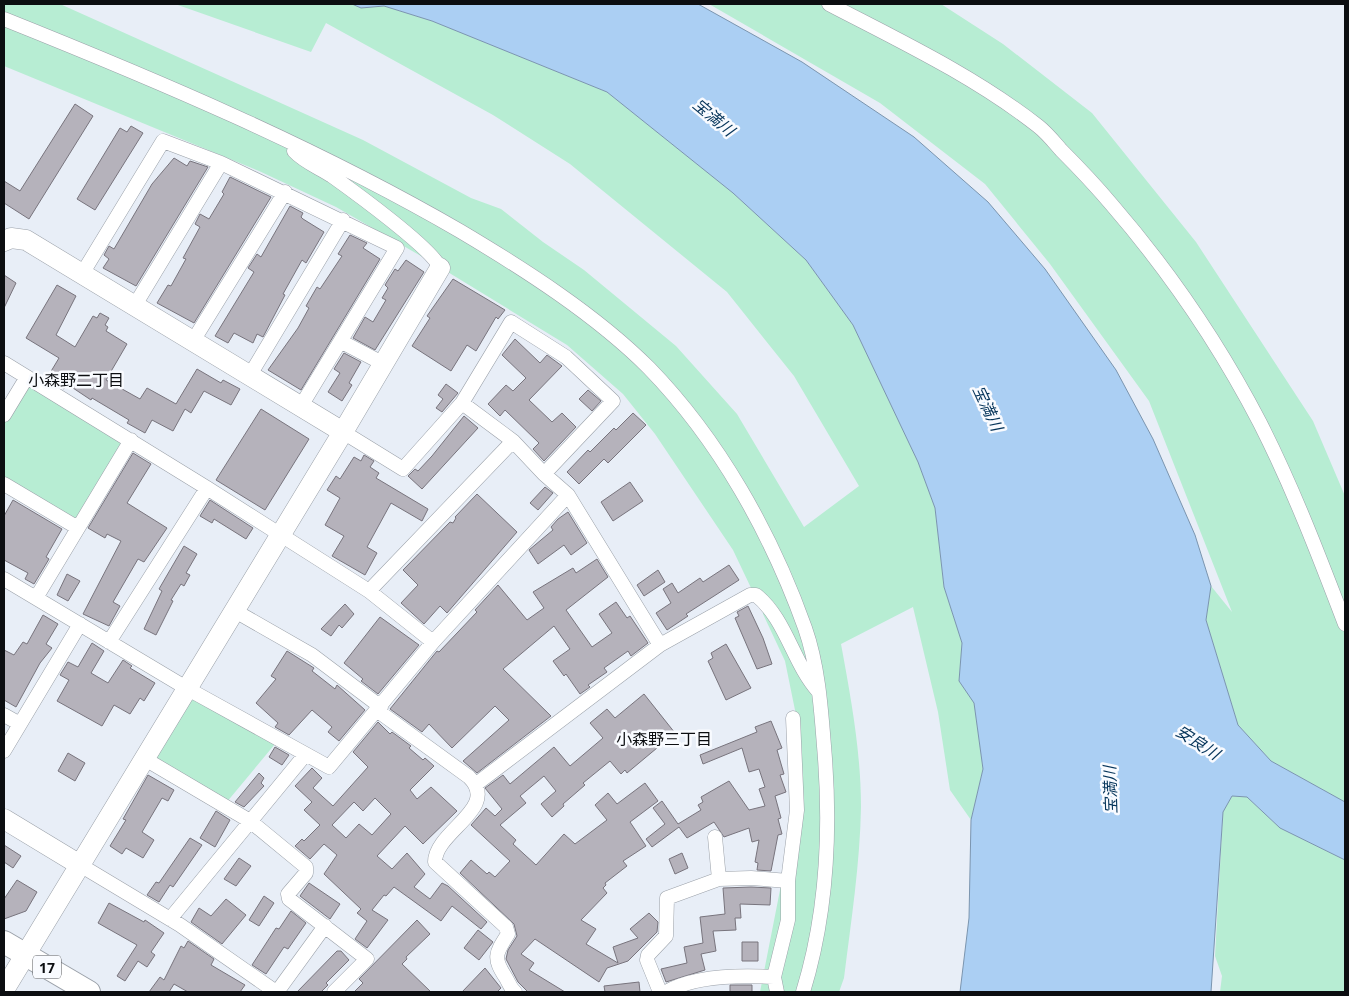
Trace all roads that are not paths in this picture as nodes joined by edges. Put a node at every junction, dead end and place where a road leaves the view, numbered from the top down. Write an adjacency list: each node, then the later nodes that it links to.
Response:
1 (829, 4): 34 (street)
2 (4, 19): 3 (street)
3 (290, 142): 8 (street); 39 (street)
4 (221, 163): 5 (street); 9 (street); 10 (street)
5 (284, 192): 6 (street); 11 (street)
6 (343, 220): 12 (street); 15 (street)
7 (4, 242): 9 (street)
8 (440, 268): 14 (street)
9 (82, 274): 10 (street)
10 (135, 304): 11 (street)
11 (193, 341): 15 (street)
12 (342, 342): 14 (street); 18 (street)
13 (4, 363): 16 (street)
14 (384, 364): 20 (street)
15 (250, 376): 18 (street)
16 (27, 377): 19 (street); 21 (street)
17 (462, 403): 20 (street); 22 (street); 23 (street)
18 (301, 406): 20 (street)
19 (4, 415)
20 (344, 432): 28 (street)
21 (131, 440): 25 (street); 27 (street)
22 (513, 441): 23 (street); 30 (street)
23 (544, 474): 26 (street)
24 (4, 484): 27 (street)
25 (207, 488): 28 (street); 35 (street)
26 (568, 494): 36 (street); 37 (street)
27 (78, 528): 31 (street)
28 (281, 535): 30 (street); 32 (street)
29 (5, 583): 31 (street)
30 (369, 591): 36 (street)
31 (36, 598): 33 (street)
32 (235, 611): 38 (street); 40 (street)
33 (80, 624): 35 (street); 43 (street)
34 (1345, 624)
35 (108, 642): 38 (street)
36 (433, 642): 40 (street)
37 (660, 644): 39 (street); 47 (street)
38 (188, 689): 45 (street); 46 (street)
39 (818, 692): 67 (street)
40 (380, 709): 45 (street); 47 (street)
41 (4, 715): 43 (street)
42 (793, 718): 53 (street)
43 (20, 724): 44 (street)
44 (4, 751)
45 (305, 755): 49 (street)
46 (145, 759): 49 (street); 51 (street)
47 (475, 785): 63 (street)
48 (4, 819): 51 (street)
49 (250, 821): 54 (street); 55 (street)
50 (715, 837): 52 (street)
51 (80, 865): 54 (street); 57 (street)
52 (720, 879): 53 (street); 64 (street)
53 (788, 881): 58 (street)
54 (170, 919): 61 (street)
55 (325, 926): 61 (street); 62 (street)
56 (4, 942): 57 (main road, 17)
57 (25, 954): 59 (street); 60 (main road, 17)
58 (774, 977): 65 (street); 66 (street)
59 (4, 990)
60 (89, 992)
61 (276, 992)
62 (334, 992)
63 (514, 992)
64 (660, 992)
65 (666, 992)
66 (778, 992)
67 (804, 992)

